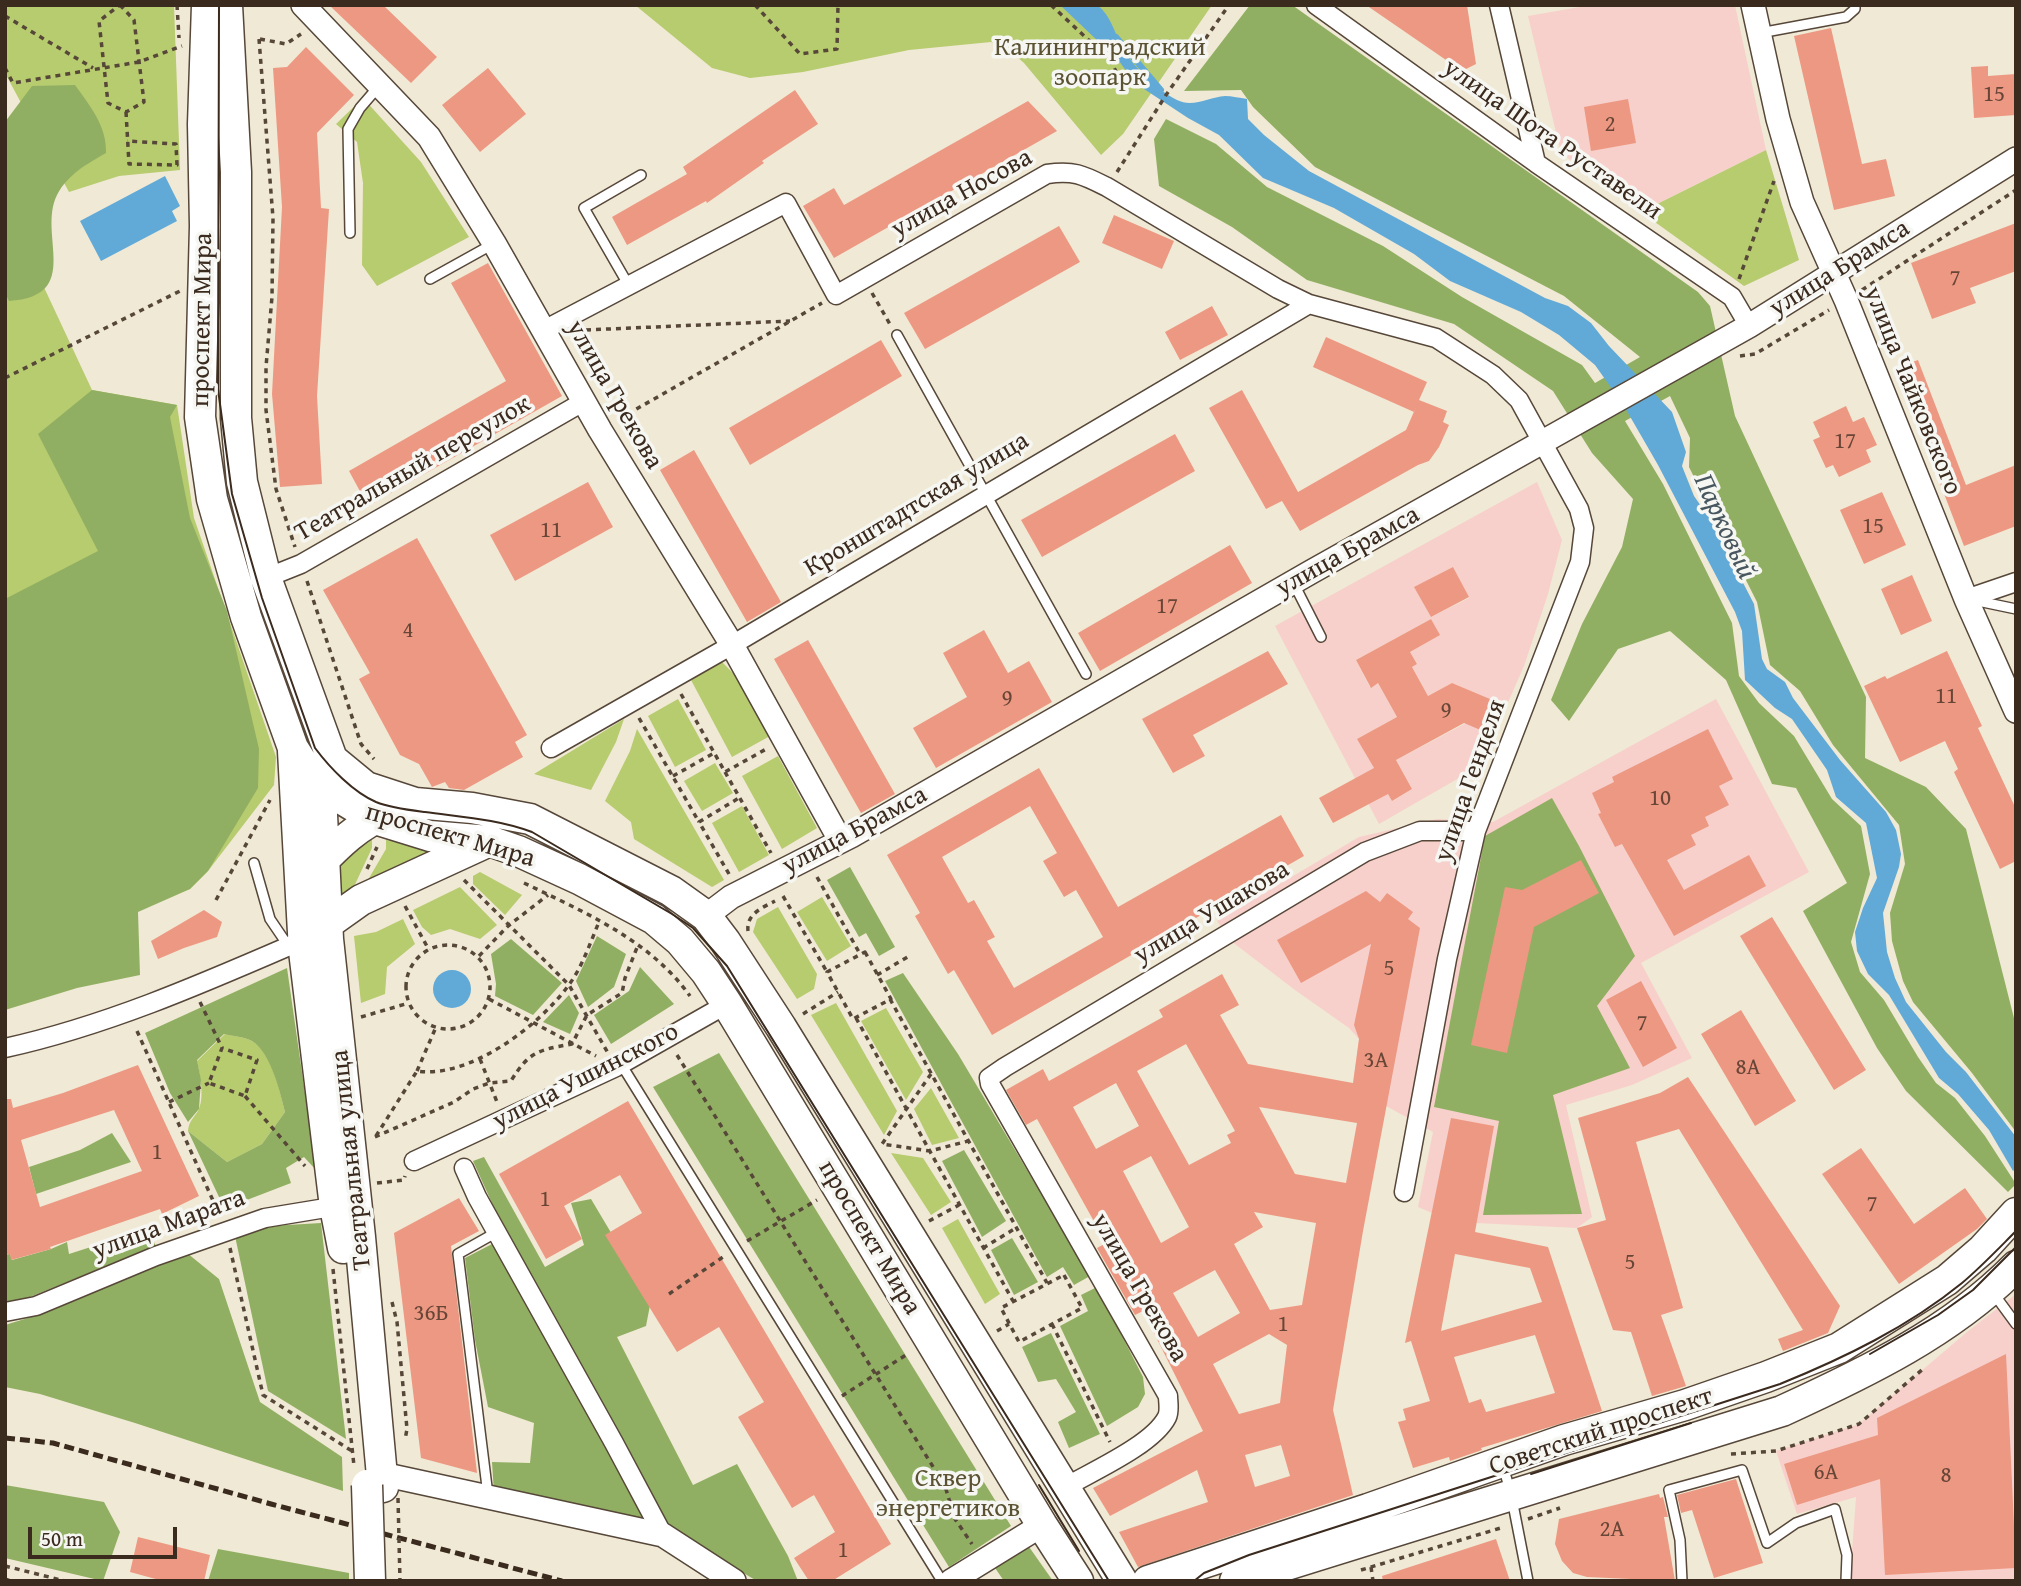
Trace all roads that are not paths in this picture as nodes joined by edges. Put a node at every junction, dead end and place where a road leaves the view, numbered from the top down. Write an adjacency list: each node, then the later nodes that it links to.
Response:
1 (207, 5): 35 (main road, проспект Мира)
2 (227, 5): 25 (main road, проспект Мира)
3 (1316, 5): 11 (street, улица Шота Руставели)
4 (1499, 5): 11 (street)
5 (1753, 5): 8 (street, улица Чайковского)
6 (1855, 5): 8 (lane)
7 (306, 8): 9 (street, улица Грекова)
8 (1759, 34): 15 (street, улица Чайковского)
9 (380, 85): 13 (lane); 14 (street, улица Грекова)
10 (2016, 159): 15 (street, улица Брамса)
11 (1536, 163): 19 (street, улица Шота Руставели)
12 (641, 175): 17 (lane)
13 (350, 233)
14 (494, 243): 16 (lane); 20 (street, улица Грекова)
15 (1833, 274): 19 (street, улица Брамса); 28 (street, улица Чайковского)
16 (430, 279)
17 (629, 286): 18 (street, улица Носова); 20 (street)
18 (1309, 304): 23 (street, улица Носова); 24 (street, Кронштадтская улица)
19 (1749, 326): 23 (street, улица Брамса)
20 (549, 328): 22 (street, улица Грекова)
21 (897, 335): 24 (lane)
22 (583, 401): 25 (street, Театральный переулок); 31 (street, улица Грекова)
23 (1542, 442): 27 (street, улица Брамса); 40 (street, улица Генделя)
24 (986, 495): 31 (street, Кронштадтская улица); 32 (lane)
25 (266, 578): 34 (main road, проспект Мира)
26 (2016, 582): 28 (street)
27 (1293, 583): 30 (lane); 42 (street, улица Брамса)
28 (1966, 598): 29 (lane); 33 (street, улица Чайковского)
29 (2016, 608)
30 (1321, 637)
31 (732, 645): 36 (street, Кронштадтская улица); 42 (street, улица Грекова)
32 (1086, 674)
33 (2016, 711)
34 (324, 740): 37 (main road, Театральная улица); 38 (main road, проспект Мира)
35 (293, 748): 37 (main road, проспект Мира); 45 (main road, Театральная улица)
36 (551, 748)
37 (322, 788): 39 (main road, проспект Мира); 43 (main road, Театральная улица)
38 (415, 803): 39 (main road); 46 (main road, проспект Мира)
39 (374, 819): 41 (main road, проспект Мира); 43 (main road)
40 (1476, 831): 53 (street, улица Ушакова); 56 (street, улица Генделя)
41 (489, 841): 47 (main road); 48 (main road, проспект Мира)
42 (840, 841): 46 (street, улица Брамса)
43 (325, 859): 45 (main road); 47 (main road, Театральная улица)
44 (254, 863): 47 (lane)
45 (301, 883): 47 (main road, Театральная улица)
46 (706, 916): 48 (main road, улица Брамса); 49 (main road, проспект Мира)
47 (306, 937): 51 (street); 57 (main road, Театральная улица)
48 (680, 941): 50 (main road, проспект Мира)
49 (755, 987): 50 (main road, улица Ушинского); 69 (main road, проспект Мира)
50 (716, 1010): 52 (street, улица Ушинского); 70 (main road, проспект Мира)
51 (5, 1048)
52 (619, 1065): 54 (street, улица Ушинского); 75 (lane)
53 (989, 1078): 69 (street, улица Грекова)
54 (414, 1161)
55 (464, 1168): 59 (street)
56 (1404, 1192)
57 (354, 1198): 62 (street, улица Марата); 66 (main road, Театральная улица)
58 (2016, 1213): 64 (main road, Советский проспект)
59 (497, 1232): 68 (lane); 71 (street)
60 (2016, 1266): 61 (main road, Советский проспект)
61 (1992, 1291): 63 (lane); 64 (main road, Советский проспект)
62 (5, 1312)
63 (2016, 1324)
64 (1884, 1334): 65 (main road, Советский проспект); 67 (main road, Советский проспект)
65 (1502, 1463): 67 (lane); 79 (main road, Советский проспект)
66 (380, 1482): 68 (street); 72 (main road, Театральная улица, bridge); 73 (main road, Театральная улица)
67 (1511, 1494): 80 (main road, Советский проспект); 81 (lane)
68 (488, 1497): 71 (street)
69 (1070, 1497): 70 (main road); 78 (main road, проспект Мира)
70 (1042, 1525): 76 (street); 77 (main road, проспект Мира)
71 (663, 1535): 74 (street)
72 (370, 1581)
73 (386, 1581)
74 (734, 1581)
75 (942, 1581)
76 (951, 1581)
77 (1078, 1581)
78 (1122, 1581)
79 (1148, 1581)
80 (1236, 1581)
81 (1528, 1581)
82 (1682, 1581): 83 (lane)
83 (1846, 1581)

